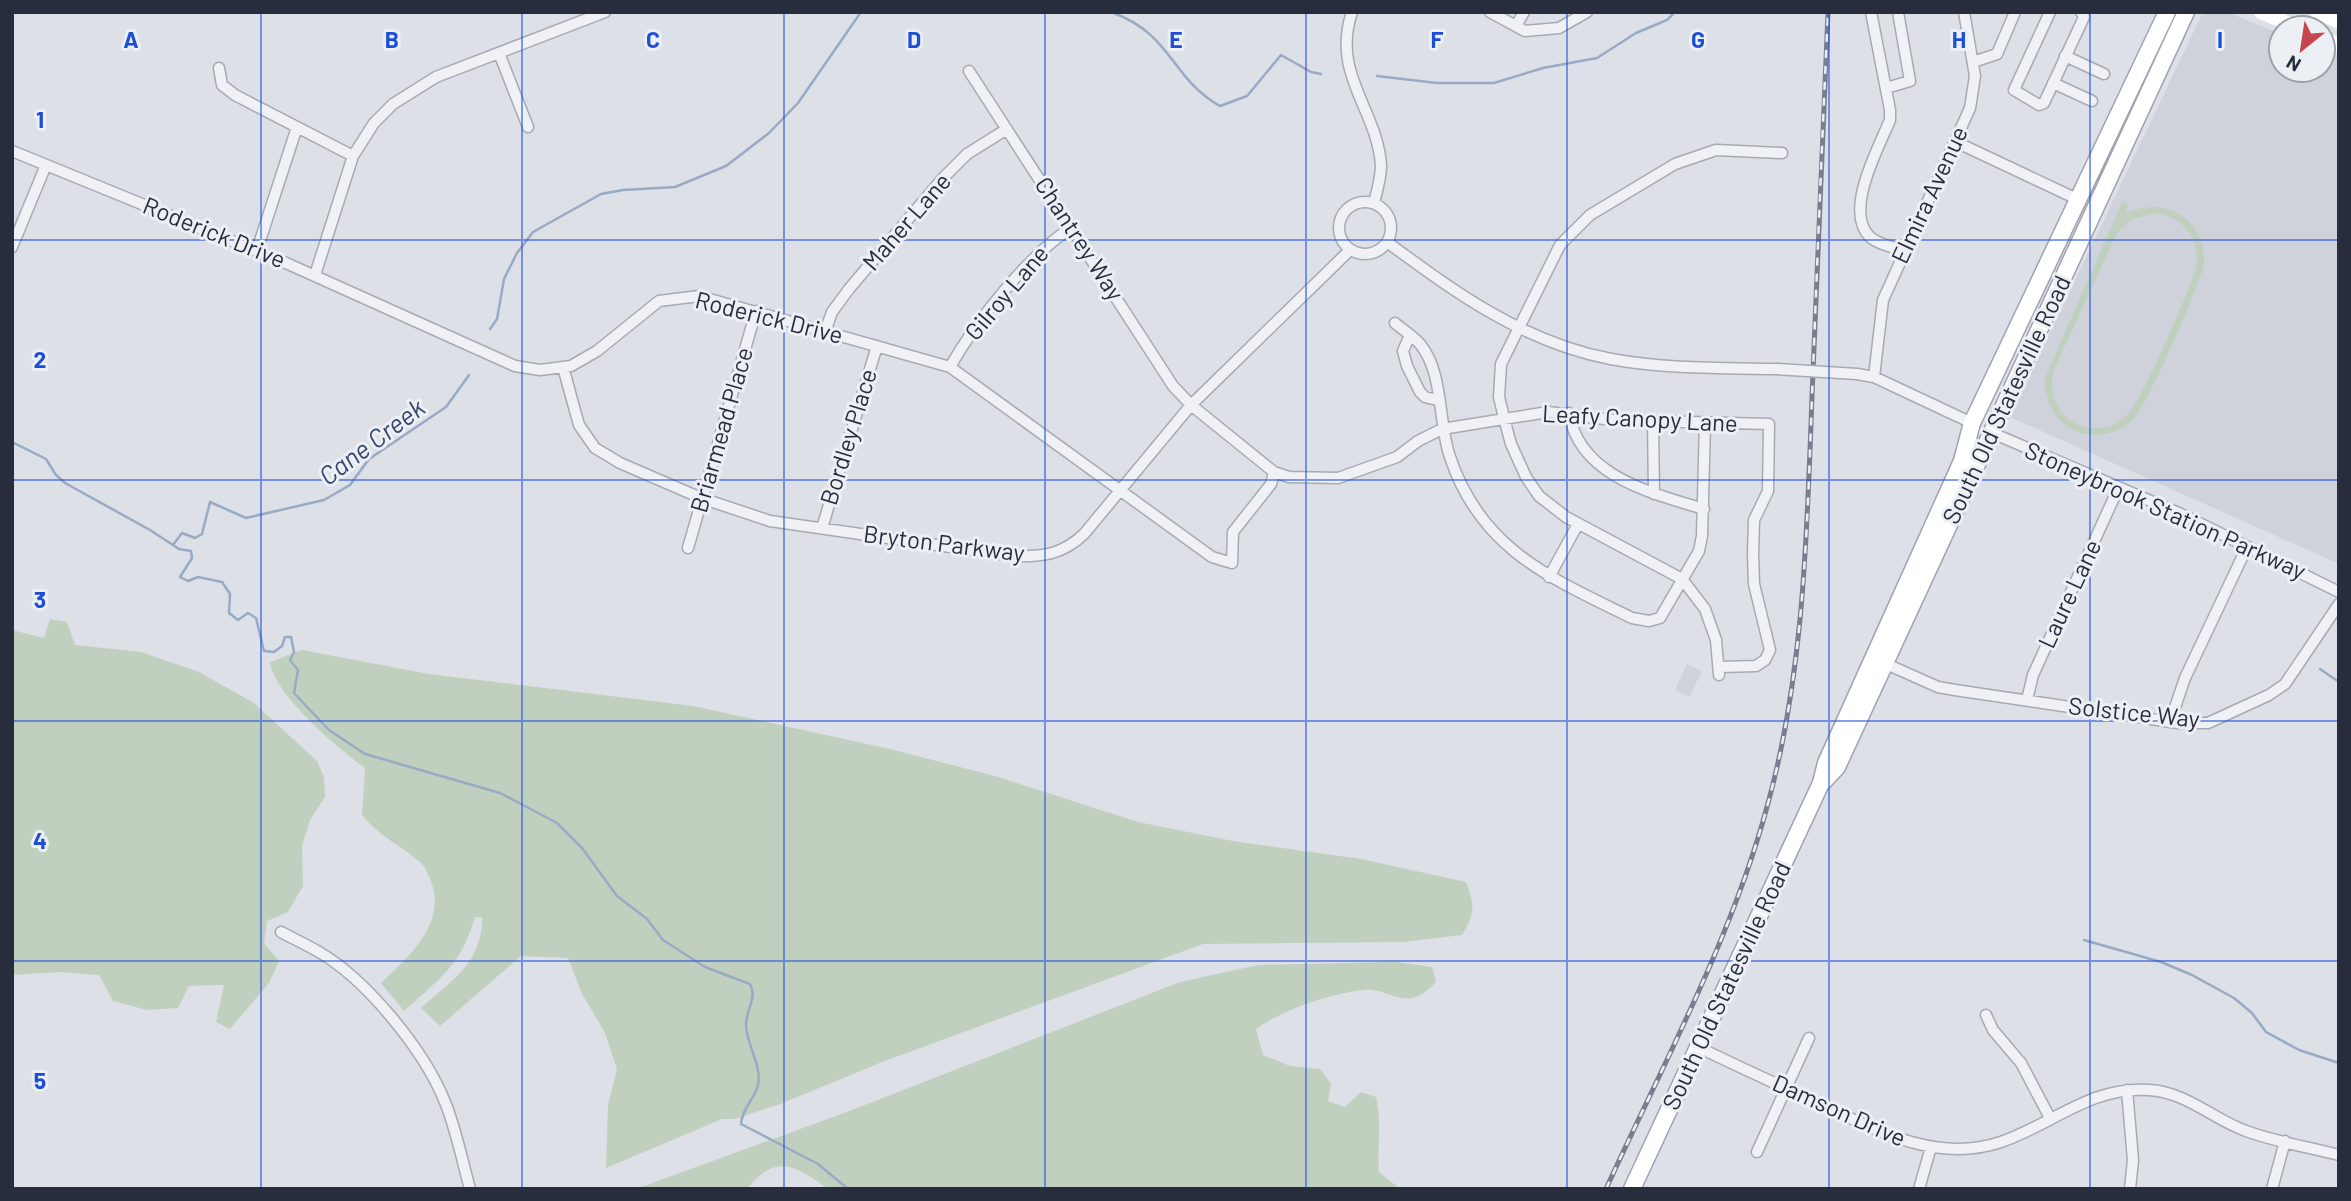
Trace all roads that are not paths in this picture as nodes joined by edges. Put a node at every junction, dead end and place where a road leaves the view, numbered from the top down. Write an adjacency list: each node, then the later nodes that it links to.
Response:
1 (605, 12): 17 (street)
2 (1352, 12): 35 (street)
3 (1490, 12): 16 (street)
4 (1524, 12): 16 (street)
5 (1587, 12): 16 (street)
6 (1871, 12): 24 (street)
7 (1898, 12): 24 (street)
8 (1964, 12): 19 (street, Elmira Avenue)
9 (2015, 12): 19 (street)
10 (2049, 12): 23 (street)
11 (2081, 12): 18 (street)
12 (2167, 12): 34 (main road, South Old Statesville Road)
13 (2186, 12): 61 (main road, South Old Statesville Road)
14 (2317, 12): 15 (main road)
15 (2339, 22)
16 (1516, 26)
17 (499, 53): 27 (street); 32 (street)
18 (2065, 56): 22 (street); 23 (street)
19 (1973, 62): 29 (street, Elmira Avenue)
20 (219, 68): 26 (street)
21 (969, 71): 28 (street, Chantrey Way)
22 (2104, 74)
23 (2053, 83): 25 (street)
24 (1886, 88): 41 (street)
25 (2092, 101)
26 (297, 127): 32 (street); 39 (street)
27 (528, 127)
28 (1007, 129): 36 (street, Chantrey Way); 46 (street, Maher Lane)
29 (1956, 142): 34 (street); 41 (street, Elmira Avenue)
30 (12, 151): 33 (street, Roderick Drive)
31 (1782, 153): 45 (street)
32 (354, 156): 42 (street)
33 (46, 165): 38 (street); 39 (street, Roderick Drive)
34 (2079, 200): 48 (main road, South Old Statesville Road)
35 (1374, 203): 37 (street); 40 (street)
36 (1072, 228): 50 (street, Gilroy Lane); 54 (street, Chantrey Way)
37 (1387, 242): 40 (street); 45 (street)
38 (12, 247)
39 (257, 250): 42 (street, Roderick Drive)
40 (1350, 250): 54 (street, Bryton Parkway)
41 (1904, 251): 52 (street, Elmira Avenue)
42 (315, 275): 51 (street, Roderick Drive)
43 (756, 311): 46 (street, Roderick Drive); 51 (street, Roderick Drive); 66 (street, Briarmead Place)
44 (1395, 323): 47 (street)
45 (1516, 328): 52 (street, bridge); 56 (street)
46 (825, 332): 49 (street, Roderick Drive)
47 (1410, 335): 53 (street); 53 (street)
48 (2012, 339): 59 (main road, South Old Statesville Road); 61 (main road)
49 (877, 346): 50 (street, Roderick Drive); 69 (street, Bordley Place)
50 (950, 366): 64 (street, Roderick Drive)
51 (563, 367): 66 (street, Bryton Parkway)
52 (1874, 377): 59 (street)
53 (1437, 400): 60 (street)
54 (1191, 405): 62 (street, Chantrey Way); 64 (street, Bryton Parkway)
55 (1569, 413): 56 (street, Leafy Canopy Lane); 57 (street, Leafy Canopy Lane); 65 (street)
56 (1504, 418): 60 (street, Leafy Canopy Lane); 68 (street)
57 (1653, 420): 58 (street, Leafy Canopy Lane); 65 (street)
58 (1704, 423): 67 (street); 74 (street, Leafy Canopy Lane)
59 (1972, 423): 70 (main road); 80 (main road, South Old Statesville Road)
60 (1442, 429): 62 (street, Leafy Canopy Lane); 73 (street)
61 (1990, 432): 63 (street, Stoneybrook Station Parkway); 70 (main road, South Old Statesville Road)
62 (1274, 472): 64 (street, Roderick Drive)
63 (2118, 488): 71 (street, Stoneybrook Station Parkway); 78 (street, Laure Lane)
64 (1119, 491): 69 (street, Bryton Parkway)
65 (1654, 494): 67 (street)
66 (703, 498): 69 (street, Bryton Parkway); 72 (street, Briarmead Place)
67 (1704, 509): 74 (street)
68 (1578, 524): 73 (street); 74 (street)
69 (822, 528)
70 (1940, 543): 77 (main road, South Old Statesville Road)
71 (2247, 547): 75 (street, Stoneybrook Station Parkway); 79 (street)
72 (688, 548)
73 (1549, 577): 74 (street)
74 (1682, 579)
75 (2339, 592)
76 (2339, 604): 79 (street, Solstice Way)
77 (1884, 663): 78 (street, Solstice Way); 80 (main road, South Old Statesville Road)
78 (2027, 700): 79 (street, Solstice Way)
79 (2170, 722)
80 (1821, 783): 84 (main road, South Old Statesville Road)
81 (281, 932): 92 (street)
82 (1986, 1015): 87 (street)
83 (1809, 1038): 85 (street)
84 (1699, 1047): 85 (street, Damson Drive); 93 (main road, South Old Statesville Road)
85 (1786, 1088): 89 (street, Damson Drive); 90 (street)
86 (2127, 1090): 87 (street, Damson Drive); 88 (street, Damson Drive); 95 (street)
87 (2050, 1118): 89 (street, Damson Drive)
88 (2285, 1141): 91 (street, Damson Drive); 96 (street)
89 (1931, 1147): 94 (street)
90 (1757, 1152)
91 (2339, 1154)
92 (470, 1189)
93 (1632, 1189)
94 (1919, 1189)
95 (2130, 1189)
96 (2272, 1189)

